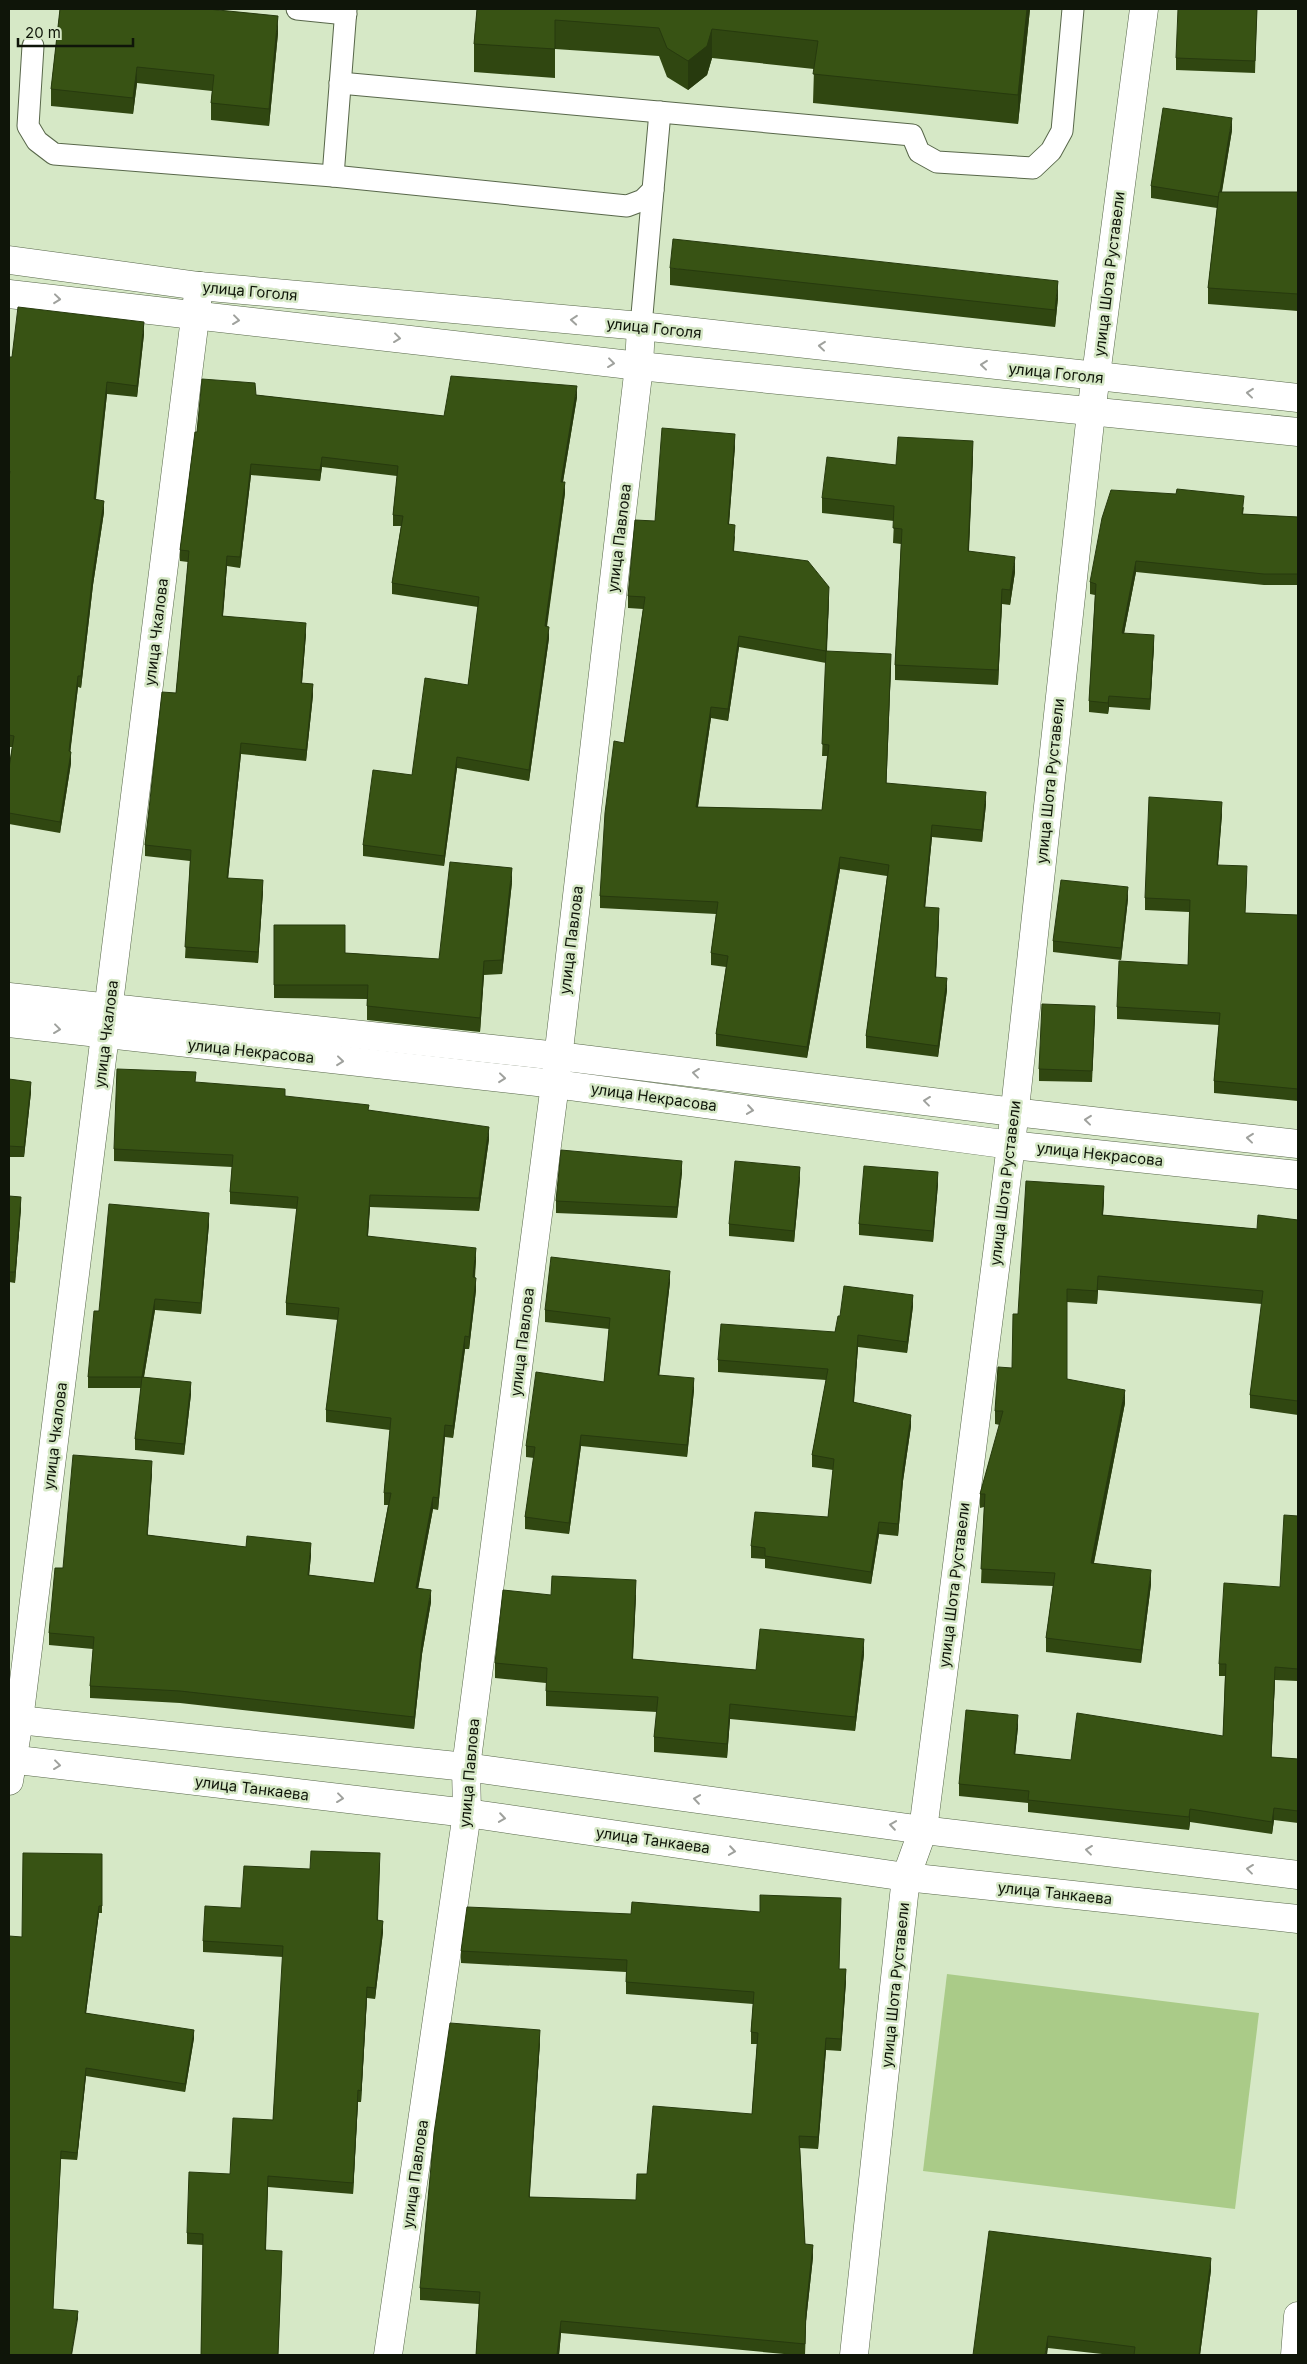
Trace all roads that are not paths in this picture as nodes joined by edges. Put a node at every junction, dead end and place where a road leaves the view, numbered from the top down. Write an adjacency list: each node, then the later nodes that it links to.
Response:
1 (297, 9): 4 (lane)
2 (1073, 9): 7 (lane)
3 (1144, 9): 16 (street, улица Шота Руставели)
4 (346, 12): 6 (lane)
5 (33, 46): 8 (lane)
6 (340, 83): 7 (lane); 8 (lane)
7 (660, 112): 9 (lane)
8 (333, 176): 9 (lane)
9 (653, 190): 14 (lane)
10 (9, 260): 11 (street, улица Гоголя)
11 (199, 286): 13 (street, улица Чкалова); 14 (street, улица Гоголя, one-way to 11)
12 (9, 294): 13 (street, улица Гоголя, one-way to 13)
13 (197, 315): 15 (street, улица Гоголя, one-way to 15); 21 (street, улица Чкалова)
14 (641, 326): 15 (street, улица Павлова); 16 (street, улица Гоголя, one-way to 14)
15 (639, 366): 18 (street, улица Гоголя); 23 (street, улица Павлова)
16 (1096, 377): 17 (street, улица Гоголя, one-way to 16); 18 (street, улица Шота Руставели)
17 (1298, 398)
18 (1091, 413): 19 (street, улица Гоголя); 25 (street, улица Шота Руставели)
19 (1298, 432)
20 (9, 998): 21 (street, улица Некрасова)
21 (107, 1022): 22 (street, улица Некрасова, one-way to 21); 23 (street, улица Некрасова); 24 (street, улица Некрасова, one-way to 24); 29 (street, улица Чкалова)
22 (9, 1023)
23 (558, 1056): 24 (street, улица Павлова); 25 (street, улица Некрасова, one-way to 23)
24 (555, 1084): 27 (street, улица Некрасова, one-way to 27); 31 (street, улица Павлова)
25 (1014, 1112): 26 (street, улица Некрасова, one-way to 25); 27 (street, улица Шота Руставели)
26 (1298, 1144)
27 (1011, 1145): 28 (street, улица Некрасова); 33 (street, улица Шота Руставели)
28 (1298, 1175)
29 (14, 1719): 30 (street, улица Чкалова); 31 (street)
30 (10, 1767): 32 (street, улица Танкаева, one-way to 32)
31 (466, 1767): 32 (street, улица Павлова); 33 (street, one-way to 31)
32 (467, 1812): 35 (street, улица Танкаева, one-way to 35); 38 (street, улица Павлова)
33 (923, 1830): 34 (street, one-way to 33); 35 (street, улица Шота Руставели)
34 (1298, 1875)
35 (906, 1877): 36 (street, улица Танкаева); 39 (street, улица Шота Руставели)
36 (1298, 1919)
37 (1298, 2316): 40 (street)
38 (388, 2355)
39 (854, 2355)
40 (1295, 2355)

